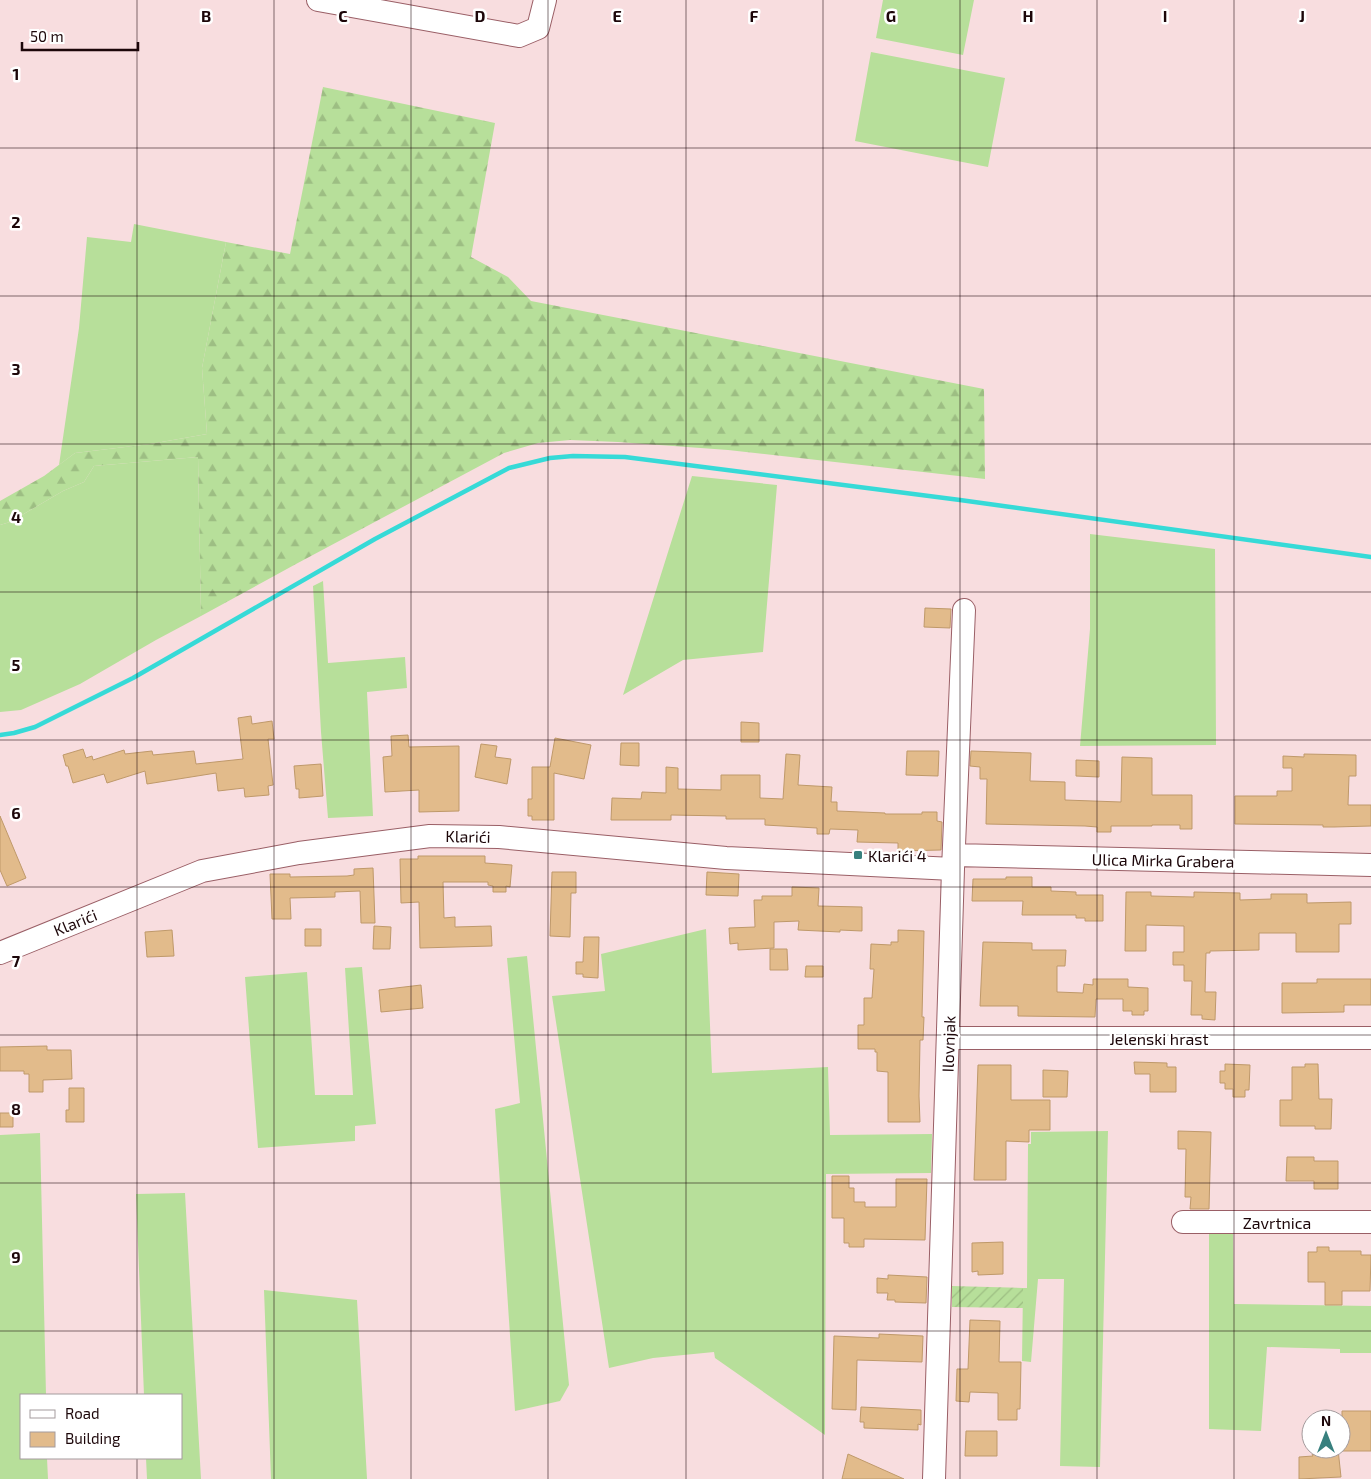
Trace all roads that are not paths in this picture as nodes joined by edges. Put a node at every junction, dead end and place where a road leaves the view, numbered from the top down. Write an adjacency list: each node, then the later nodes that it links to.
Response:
1 (318, 0): 2 (street)
2 (545, 0)
3 (964, 610): 4 (street, Ilovnjak)
4 (954, 862): 5 (street, Ulica Mirka Grabera); 6 (street, Klarići); 7 (street, Ilovnjak)
5 (1371, 865)
6 (0, 953)
7 (948, 1038): 8 (street, Jelenski hrast); 11 (street, Ilovnjak)
8 (1371, 1038)
9 (1183, 1222): 10 (street, Zavrtnica)
10 (1371, 1222)
11 (934, 1479)

